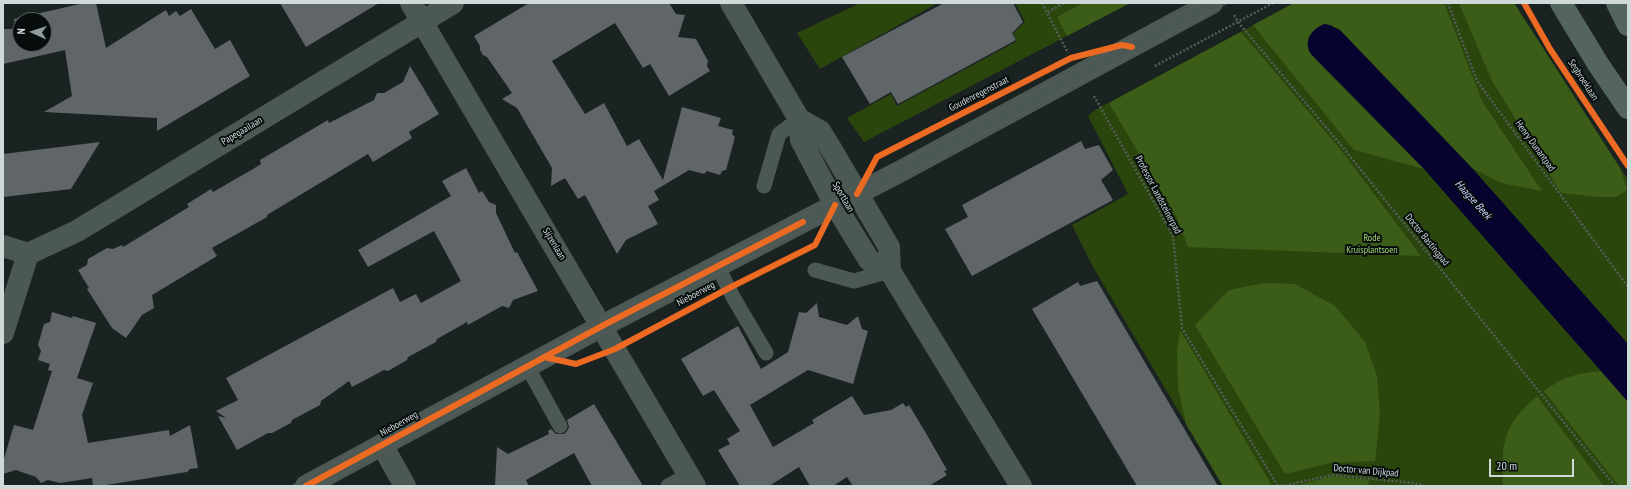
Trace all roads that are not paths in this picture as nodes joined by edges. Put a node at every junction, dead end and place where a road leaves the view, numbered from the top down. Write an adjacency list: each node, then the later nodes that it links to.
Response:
1 (411, 3): 7 (street, Sijzenlaan)
2 (453, 3): 7 (street, Papegaailaan)
3 (731, 3): 10 (street, Sportlaan)
4 (1561, 3): 9 (main road)
5 (1616, 3): 8 (main road)
6 (1222, 6): 12 (street)
7 (422, 22): 15 (street, Papegaailaan); 19 (street, Sijzenlaan)
8 (1628, 26)
9 (1628, 108)
10 (799, 119): 11 (lane); 12 (street, Sportlaan); 13 (street, Sportlaan)
11 (764, 186)
12 (857, 194): 13 (street, Nieboerweg); 18 (street, Sportlaan)
13 (835, 205): 16 (street, Nieboerweg); 18 (street, Sportlaan)
14 (3, 246): 15 (street)
15 (28, 254): 20 (street)
16 (717, 265): 19 (street, Nieboerweg); 21 (lane)
17 (815, 270): 18 (lane)
18 (890, 271): 29 (street, Sportlaan)
19 (602, 326): 22 (street, Nieboerweg); 25 (street, Sijzenlaan)
20 (3, 333)
21 (766, 353)
22 (527, 366): 23 (lane); 24 (street, Nieboerweg)
23 (560, 426)
24 (382, 445): 26 (street, Nieboerweg); 27 (street)
25 (692, 480): 28 (lane)
26 (306, 486)
27 (405, 486)
28 (668, 486)
29 (1021, 486)

